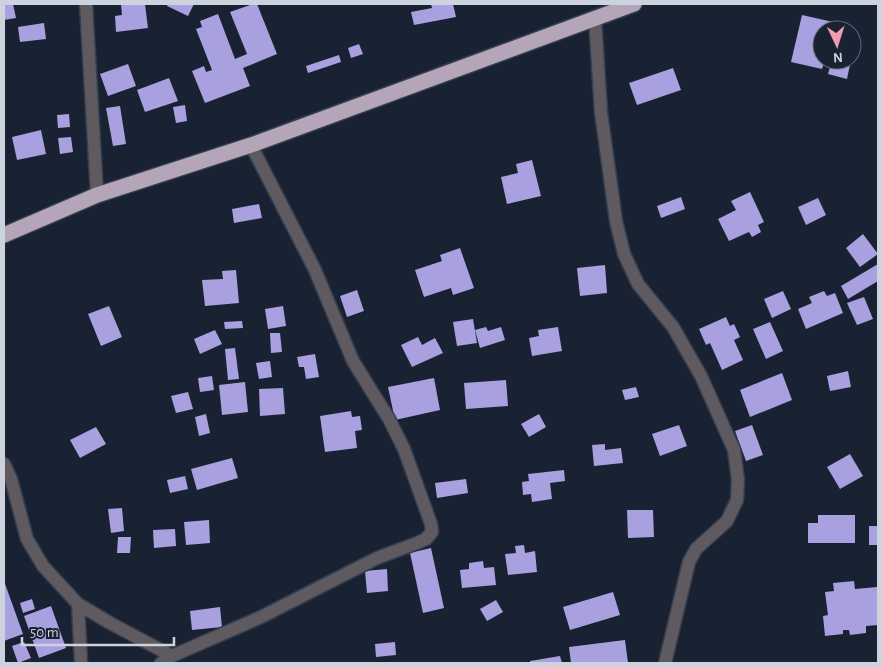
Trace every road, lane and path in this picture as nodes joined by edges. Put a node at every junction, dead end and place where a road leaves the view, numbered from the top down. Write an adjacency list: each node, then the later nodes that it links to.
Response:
1 (86, 4): 5 (street)
2 (634, 4): 3 (highway)
3 (595, 19): 4 (highway); 12 (street)
4 (251, 145): 5 (highway); 9 (street)
5 (97, 195): 6 (highway)
6 (4, 235)
7 (4, 464): 8 (street)
8 (78, 604): 9 (street); 10 (street)
9 (172, 656): 11 (street)
10 (80, 663)
11 (161, 663)
12 (665, 663)

